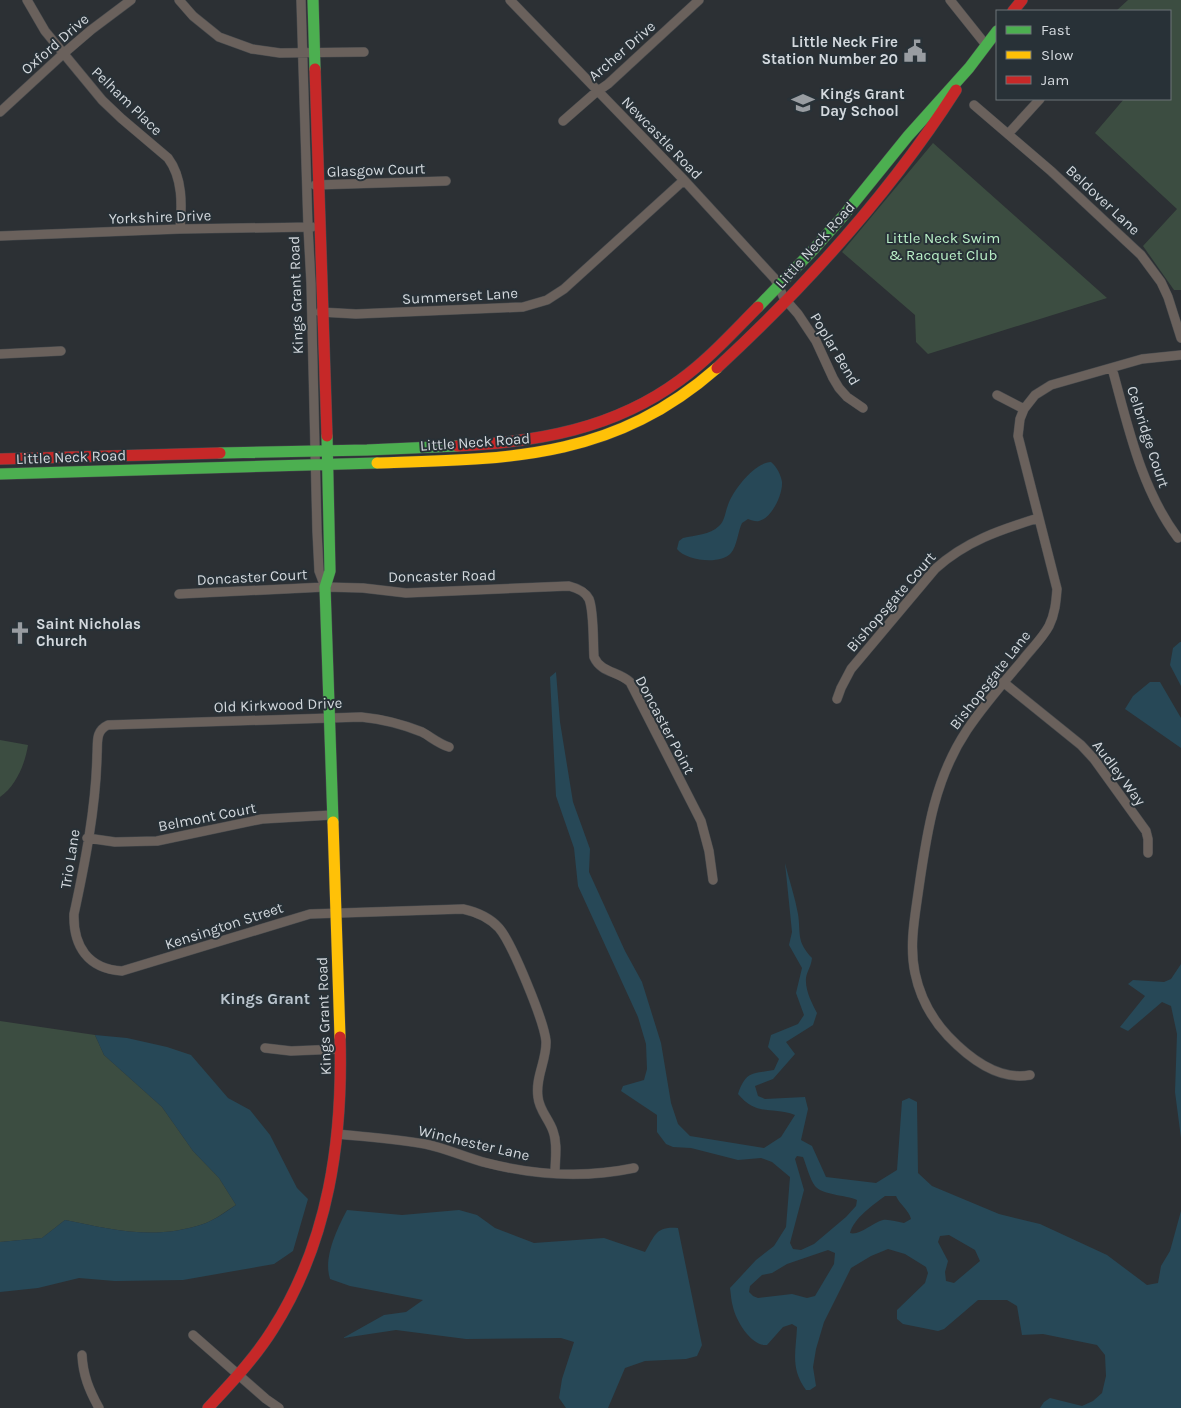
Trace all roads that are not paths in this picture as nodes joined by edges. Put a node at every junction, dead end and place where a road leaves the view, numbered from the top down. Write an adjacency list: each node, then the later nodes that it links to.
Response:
1 (27, 0): 16 (street, Pelham Place)
2 (131, 0): 16 (street, Oxford Drive)
3 (179, 0): 13 (street)
4 (301, 0): 13 (street, Kings Grant Road)
5 (313, 0): 14 (street, Kings Grant Road)
6 (510, 0): 18 (street, Newcastle Road)
7 (699, 0): 18 (street, Archer Drive)
8 (950, 0): 12 (street)
9 (1022, 0): 10 (street)
10 (1014, 10)
11 (996, 32): 12 (street, Little Neck Road)
12 (986, 46): 17 (street, Little Neck Road)
13 (302, 52): 14 (street); 29 (street, Kings Grant Road)
14 (314, 52): 15 (street); 28 (street, Kings Grant Road)
15 (364, 52)
16 (63, 54): 21 (street, Oxford Drive); 32 (street, Pelham Place)
17 (969, 68): 24 (street, Little Neck Road); 25 (street, Little Neck Road)
18 (598, 91): 22 (street, Archer Drive); 26 (street, Newcastle Road)
19 (1039, 100): 23 (street)
20 (974, 105): 23 (street, Beldover Lane)
21 (0, 112)
22 (563, 121)
23 (1008, 134): 37 (street, Beldover Lane)
24 (908, 136): 25 (street); 34 (street, Little Neck Road)
25 (918, 145): 35 (street, Little Neck Road)
26 (684, 180): 34 (street, Newcastle Road); 36 (street, Summerset Lane)
27 (446, 181): 28 (street, Glasgow Court)
28 (320, 185): 29 (street, Glasgow Court); 31 (street, Kings Grant Road)
29 (307, 186): 30 (street, Kings Grant Road)
30 (308, 227): 31 (street, Yorkshire Drive); 32 (street, Yorkshire Drive); 36 (street, Kings Grant Road)
31 (321, 227): 36 (street, Kings Grant Road)
32 (180, 229): 33 (street, Yorkshire Drive)
33 (0, 236)
34 (779, 285): 35 (street, Newcastle Road); 46 (street, Little Neck Road)
35 (785, 300): 43 (street, Poplar Bend); 49 (street, Little Neck Road)
36 (318, 312): 45 (street, Kings Grant Road); 46 (street, Kings Grant Road)
37 (1181, 338)
38 (62, 352): 39 (street)
39 (0, 354)
40 (1181, 354): 41 (street)
41 (1112, 368): 44 (street); 52 (street, Celbridge Court)
42 (997, 395): 44 (street)
43 (863, 408)
44 (1024, 409): 51 (street, Bishopsgate Lane)
45 (316, 450): 46 (street, Little Neck Road); 47 (street, Little Neck Road); 48 (street, Kings Grant Road)
46 (328, 450): 49 (street, Kings Grant Road)
47 (0, 460)
48 (316, 464): 49 (street, Little Neck Road); 50 (street, Little Neck Road); 53 (street, Kings Grant Road)
49 (328, 464): 53 (street, Kings Grant Road)
50 (0, 474)
51 (1038, 518): 56 (street, Bishopsgate Lane); 57 (street, Bishopsgate Court)
52 (1178, 538)
53 (325, 587): 54 (street, Doncaster Road); 55 (street, Doncaster Court); 58 (street, Kings Grant Road)
54 (529, 588): 64 (street, Doncaster Point)
55 (180, 594)
56 (1003, 682): 63 (street, Audley Way); 69 (street, Bishopsgate Lane)
57 (837, 699)
58 (329, 718): 59 (street, Old Kirkwood Drive); 60 (street, Old Kirkwood Drive); 61 (street, Kings Grant Road)
59 (103, 727): 62 (street, Trio Lane)
60 (449, 747)
61 (332, 815): 62 (street, Belmont Court); 65 (street, Kings Grant Road)
62 (88, 838): 66 (street, Trio Lane)
63 (1148, 853)
64 (713, 880)
65 (335, 914): 66 (street, Kensington Street); 68 (street, Kings Grant Road); 72 (street, Kensington Street)
66 (122, 971)
67 (265, 1048): 68 (street)
68 (340, 1049): 70 (street, Kings Grant Road)
69 (1030, 1076)
70 (338, 1134): 72 (street, Winchester Lane); 75 (street, Kings Grant Road)
71 (634, 1168): 72 (street, Winchester Lane)
72 (555, 1173)
73 (193, 1335): 75 (street)
74 (82, 1355): 76 (street)
75 (240, 1376): 77 (street, Kings Grant Road); 78 (street)
76 (99, 1408)
77 (208, 1408)
78 (279, 1408)

